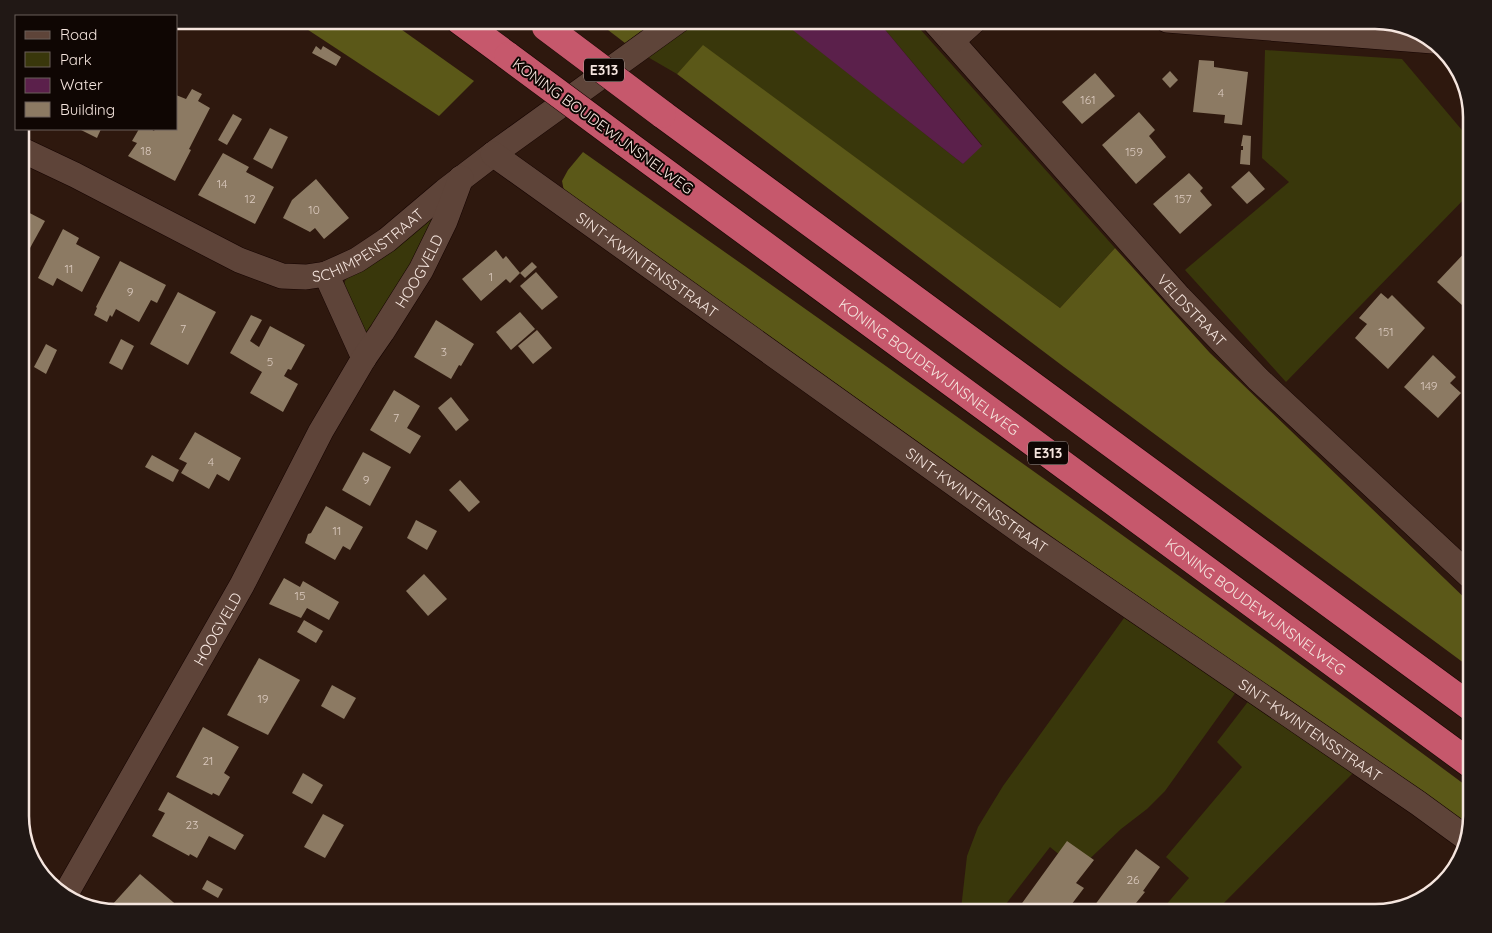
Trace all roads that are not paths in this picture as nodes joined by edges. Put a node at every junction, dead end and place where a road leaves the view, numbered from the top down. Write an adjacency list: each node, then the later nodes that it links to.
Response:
1 (471, 29): 16 (highway, KONING BOUDEWIJNSNELWEG / E313, bridge)
2 (549, 29): 15 (highway, E313, bridge)
3 (667, 29): 10 (street, SCHIMPENSTRAAT)
4 (941, 29): 8 (street, VELDSTRAAT)
5 (966, 29): 8 (street)
6 (1281, 29): 7 (street)
7 (1417, 40)
8 (952, 42): 14 (street, VELDSTRAAT)
9 (29, 153): 12 (street, SCHIMPENSTRAAT)
10 (493, 154): 11 (street, SCHIMPENSTRAAT); 17 (street, SINT-KWINTENSSTRAAT)
11 (461, 178): 12 (street, SCHIMPENSTRAAT); 13 (street, HOOGVELD)
12 (326, 274): 13 (street)
13 (364, 358): 18 (street, HOOGVELD)
14 (1463, 570)
15 (1463, 701)
16 (1463, 758)
17 (1461, 835)
18 (68, 889)

